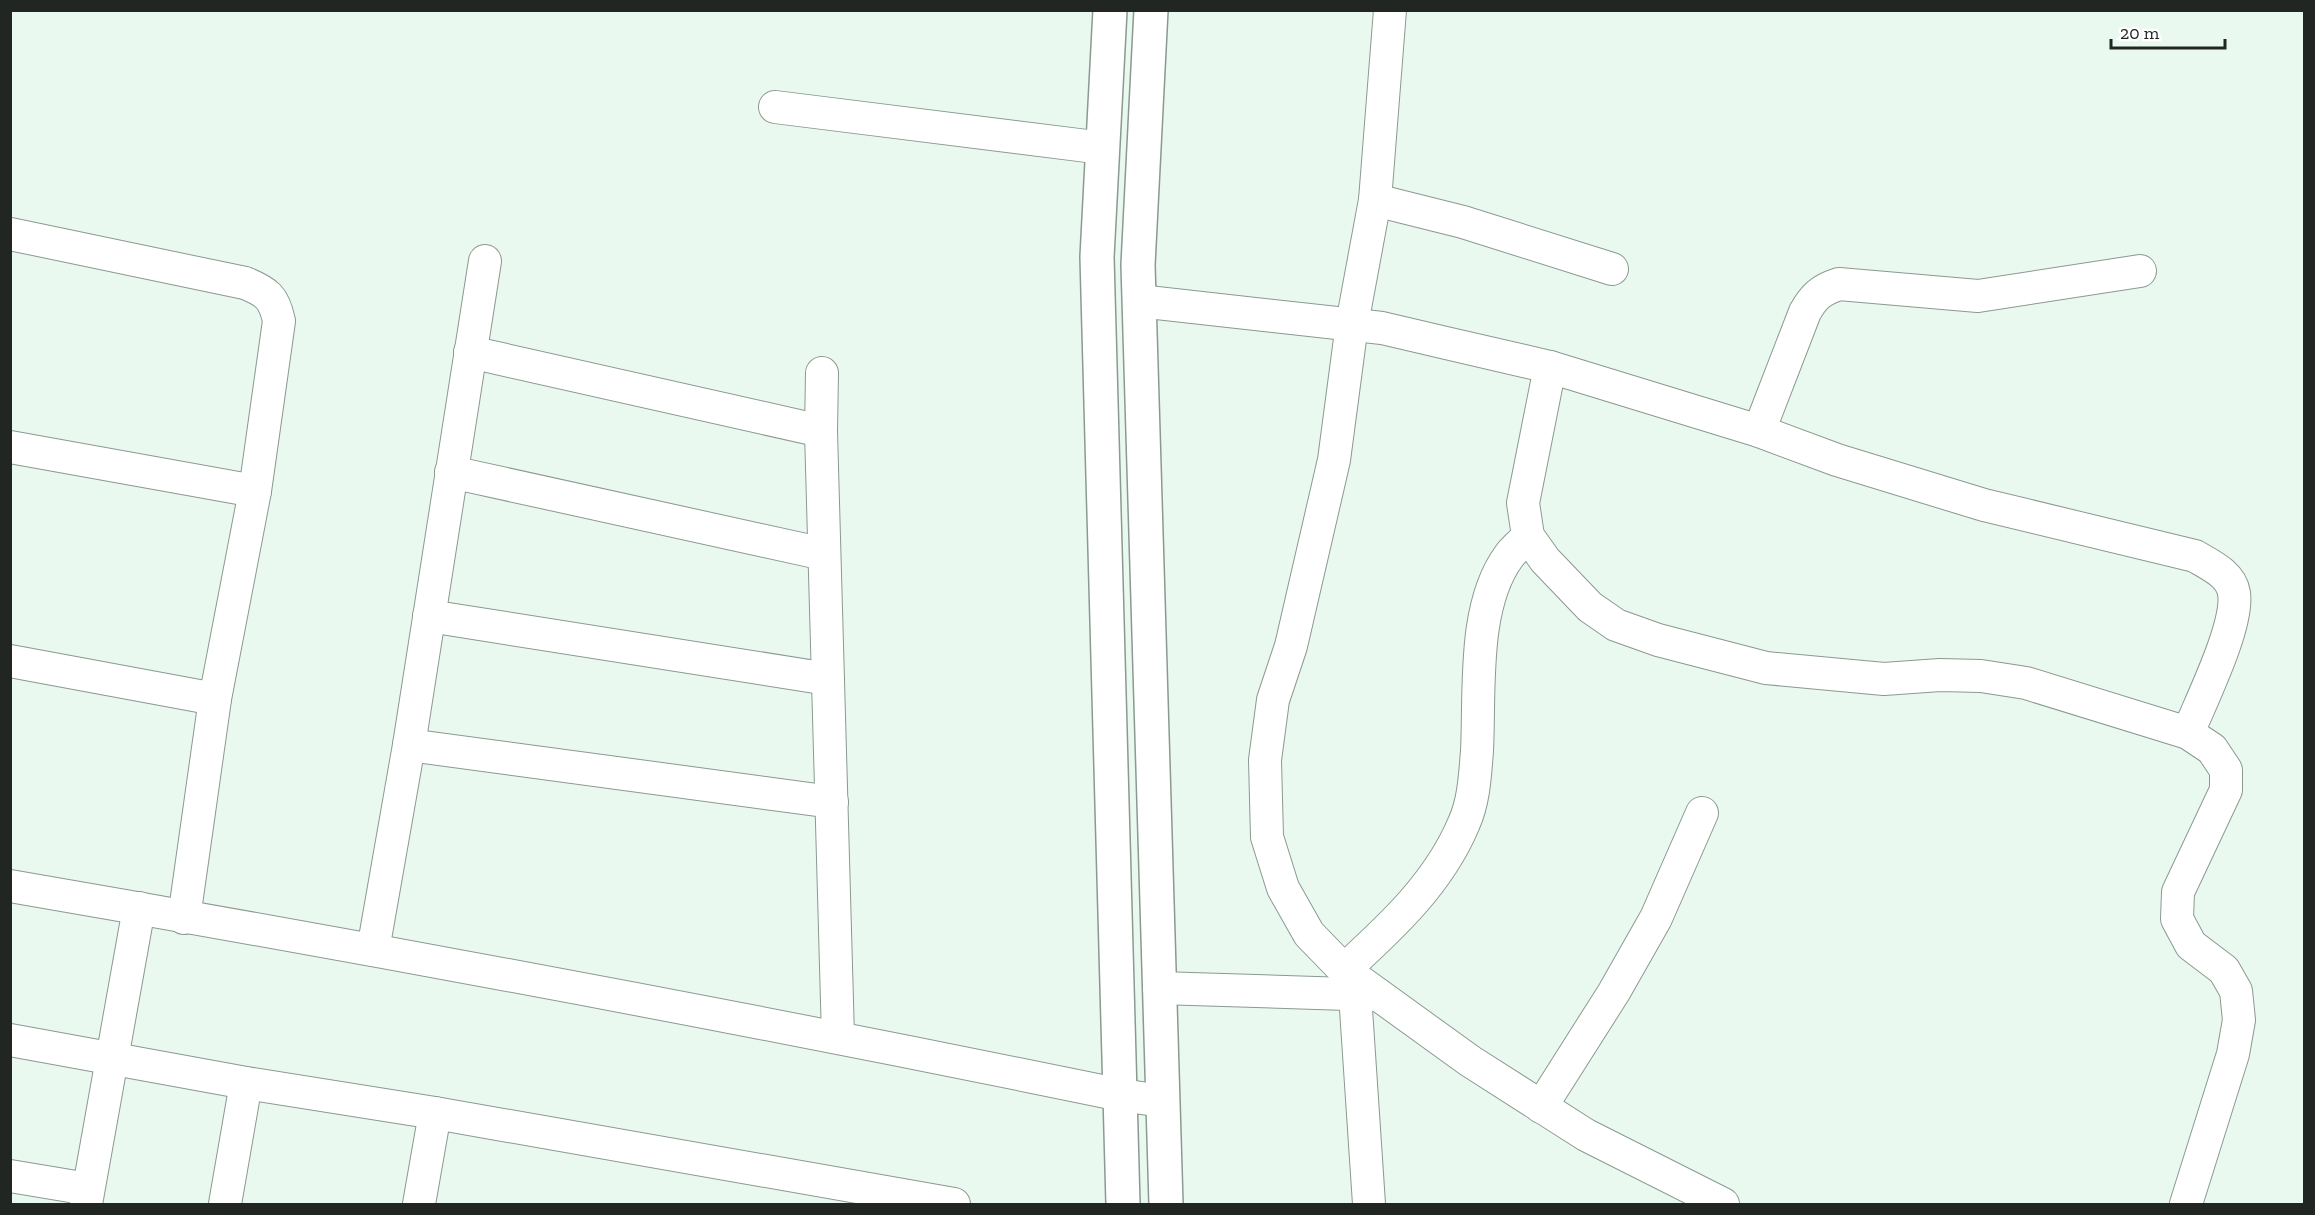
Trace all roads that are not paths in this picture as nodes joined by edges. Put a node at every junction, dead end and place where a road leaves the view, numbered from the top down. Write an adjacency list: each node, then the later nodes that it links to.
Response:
1 (1110, 10): 5 (street)
2 (1151, 10): 11 (street)
3 (1389, 10): 6 (street)
4 (775, 107): 5 (street)
5 (1103, 148): 41 (street)
6 (1375, 200): 9 (street); 12 (street)
7 (10, 234): 20 (street)
8 (485, 261): 13 (street)
9 (1612, 269)
10 (2140, 271): 17 (street)
11 (1139, 301): 12 (street); 36 (street)
12 (1352, 324): 14 (street); 35 (street)
13 (470, 352): 16 (street); 19 (street)
14 (1550, 368): 17 (street); 21 (street)
15 (822, 373): 16 (street)
16 (821, 431): 22 (street)
17 (1759, 431): 27 (street)
18 (10, 447): 20 (street)
19 (452, 472): 22 (street); 23 (street)
20 (255, 491): 26 (street)
21 (1528, 536): 27 (street); 35 (street)
22 (824, 554): 25 (street)
23 (429, 615): 25 (street); 28 (street)
24 (10, 661): 26 (street)
25 (828, 679): 29 (street)
26 (215, 699): 33 (street)
27 (2188, 733): 54 (street)
28 (409, 746): 29 (street); 34 (street)
29 (832, 802): 37 (street)
30 (1702, 813): 43 (street)
31 (10, 886): 32 (street)
32 (139, 908): 33 (street); 39 (street)
33 (184, 918): 34 (street)
34 (373, 950): 37 (street)
35 (1359, 986): 36 (street); 43 (street); 52 (street)
36 (1159, 988): 42 (street)
37 (838, 1037): 41 (street)
38 (10, 1040): 39 (street)
39 (113, 1058): 40 (street); 46 (street)
40 (246, 1083): 44 (street); 47 (street)
41 (1121, 1095): 42 (street); 50 (street)
42 (1162, 1101): 51 (street)
43 (1541, 1107): 53 (street)
44 (435, 1113): 48 (street); 49 (street)
45 (10, 1176): 46 (street)
46 (87, 1197)
47 (225, 1204)
48 (419, 1204)
49 (954, 1204)
50 (1123, 1204)
51 (1166, 1204)
52 (1369, 1204)
53 (1723, 1204)
54 (2186, 1204)

